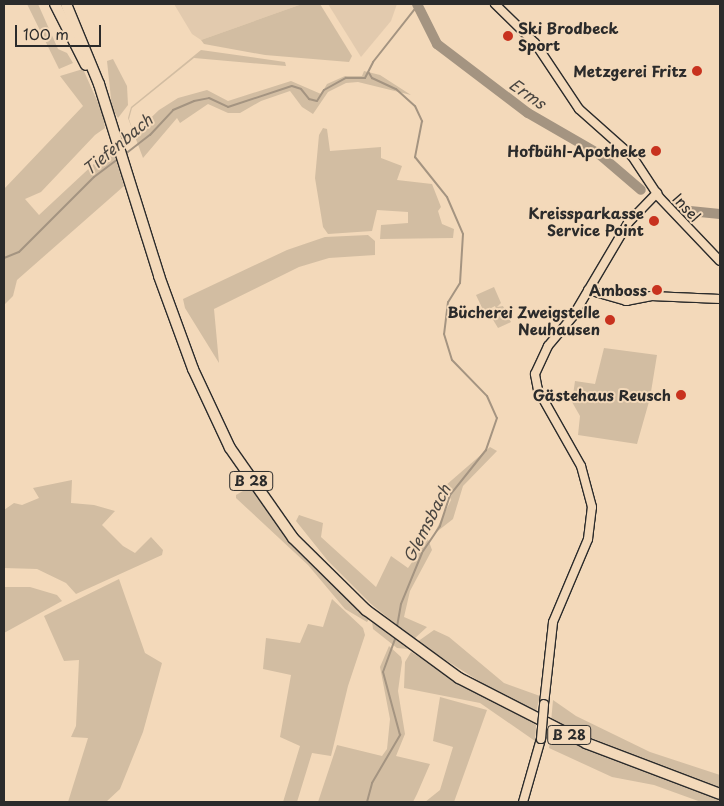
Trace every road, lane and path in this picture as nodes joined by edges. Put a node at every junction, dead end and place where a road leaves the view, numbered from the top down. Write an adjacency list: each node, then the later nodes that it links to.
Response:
1 (55, 4): 4 (main road, B 28)
2 (66, 4): 4 (main road, B 28)
3 (495, 4): 5 (street, Insel)
4 (102, 96): 9 (main road, B 28)
5 (657, 193): 6 (street, Insel); 7 (street)
6 (720, 262)
7 (588, 290): 8 (street); 10 (street, bridge)
8 (720, 299)
9 (720, 794)
10 (523, 802)

